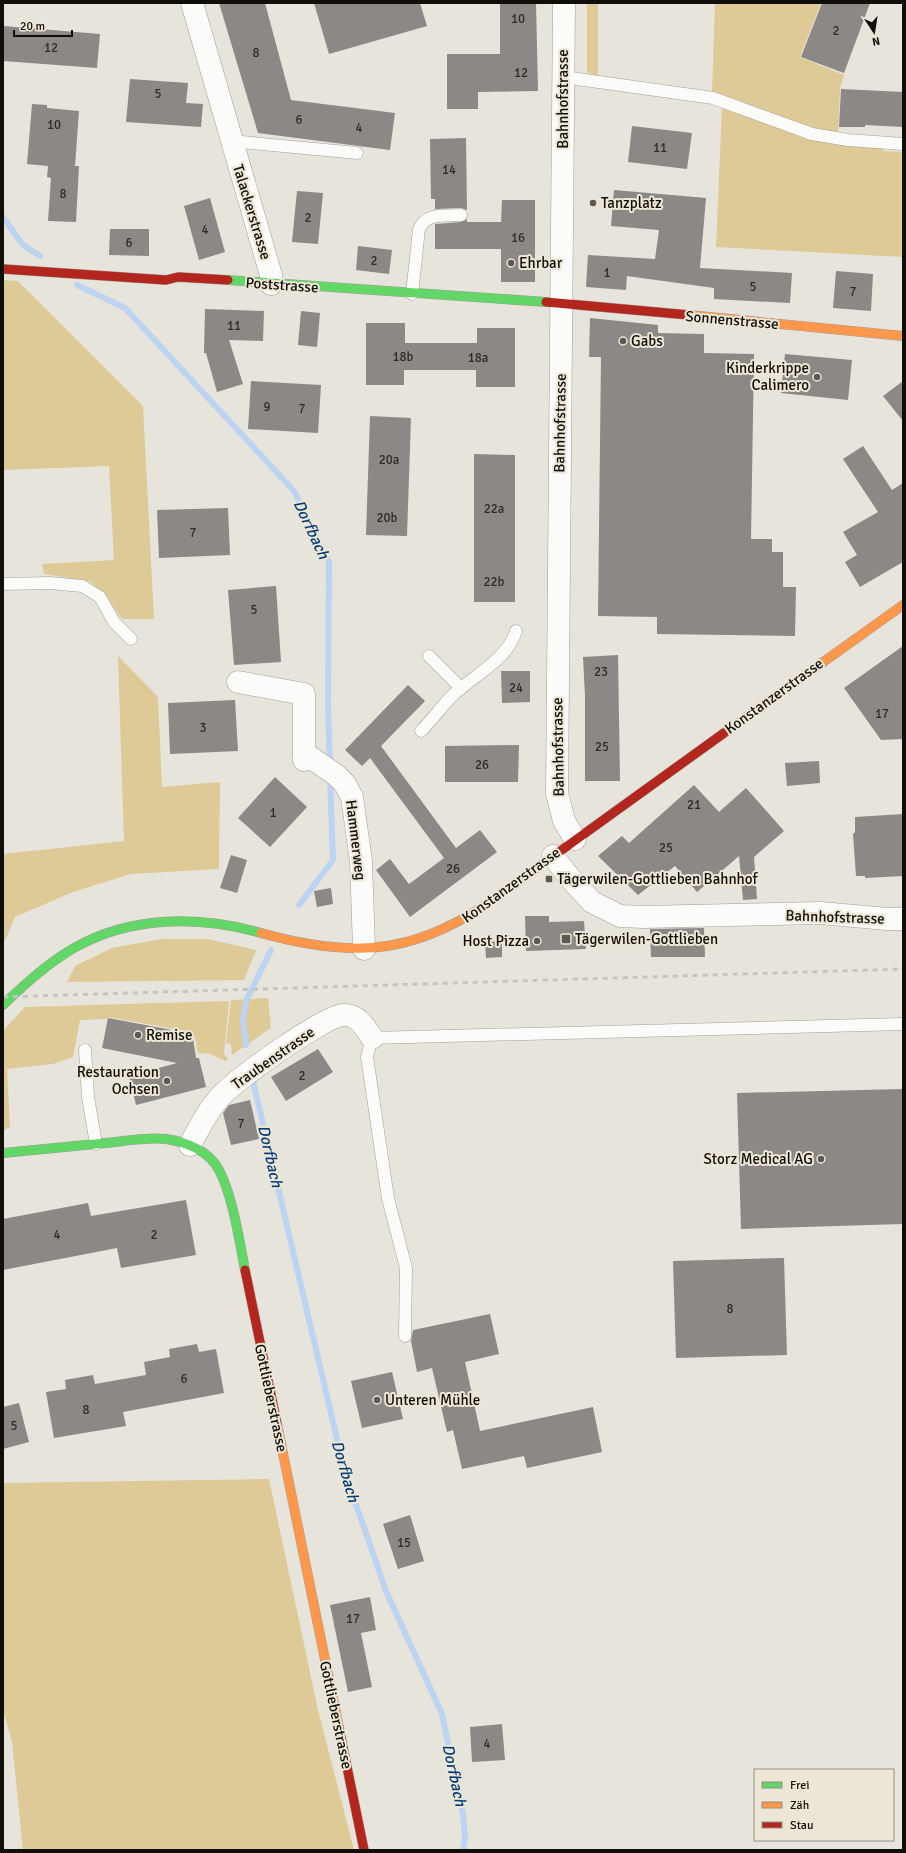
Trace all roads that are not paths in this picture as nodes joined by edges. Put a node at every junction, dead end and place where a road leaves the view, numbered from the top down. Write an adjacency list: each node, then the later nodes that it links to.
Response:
1 (192, 3): 4 (street, Talackerstrasse)
2 (564, 3): 3 (street, Bahnhofstrasse)
3 (563, 77): 5 (lane); 11 (street, Bahnhofstrasse)
4 (231, 142): 6 (lane, Talackerstrasse); 9 (street, Talackerstrasse)
5 (903, 144)
6 (357, 153)
7 (461, 215): 10 (lane)
8 (3, 269): 9 (street, Poststrasse)
9 (271, 284): 10 (street, Poststrasse)
10 (412, 294): 11 (street, Poststrasse)
11 (561, 303): 12 (street, Sonnenstrasse); 21 (street, Bahnhofstrasse)
12 (903, 336)
13 (3, 584): 16 (lane)
14 (903, 605): 21 (street, Konstanzerstrasse)
15 (516, 631): 19 (lane)
16 (131, 639)
17 (429, 656): 19 (lane)
18 (238, 682): 24 (street, Hammerweg)
19 (461, 688): 20 (lane)
20 (422, 731)
21 (575, 839): 22 (street, Konstanzerstrasse)
22 (552, 856): 23 (street, Bahnhofstrasse); 24 (street, Konstanzerstrasse)
23 (903, 919)
24 (364, 949): 25 (street, Konstanzerstrasse)
25 (3, 1005)
26 (903, 1024): 27 (lane)
27 (372, 1038): 30 (street, Traubenstrasse); 32 (lane)
28 (85, 1050): 29 (lane)
29 (96, 1144): 30 (street, Gottlieberstrasse); 31 (street, Gottlieberstrasse)
30 (190, 1145): 33 (street, Gottlieberstrasse)
31 (3, 1153)
32 (405, 1336)
33 (364, 1850)

